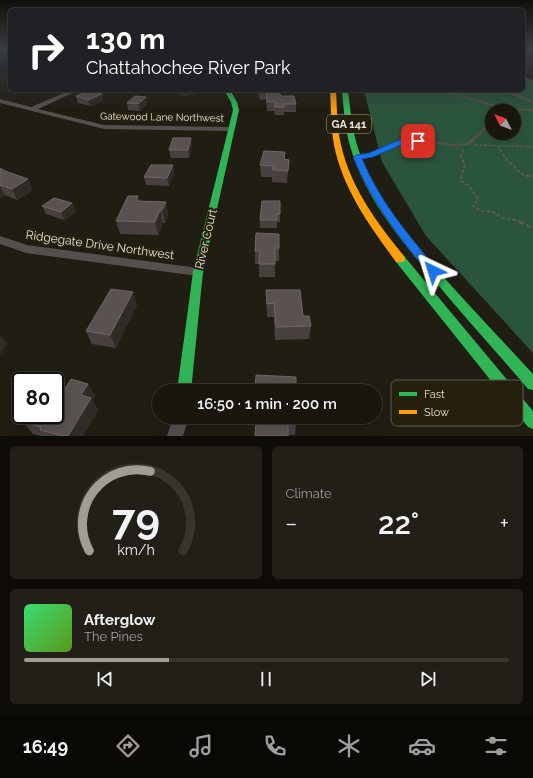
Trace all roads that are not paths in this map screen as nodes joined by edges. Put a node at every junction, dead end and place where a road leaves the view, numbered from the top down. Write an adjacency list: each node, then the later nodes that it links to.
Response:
1 (71, 92): 10 (street)
2 (229, 92): 13 (main road, River Court)
3 (333, 92): 18 (main road, GA 141)
4 (344, 92): 15 (main road, GA 141)
5 (446, 92): 9 (lane)
6 (507, 92): 8 (lane)
7 (0, 101): 10 (street, Gatewood Lane Northwest)
8 (533, 102)
9 (485, 104)
10 (32, 109): 13 (street, Gatewood Lane Northwest)
11 (521, 110): 12 (lane)
12 (533, 110)
13 (231, 129): 17 (main road, River Court)
14 (485, 129): 15 (lane)
15 (354, 157): 20 (main road, GA 141)
16 (0, 240): 17 (street, Ridgegate Drive Northwest)
17 (198, 272): 19 (main road, River Court)
18 (499, 380)
19 (185, 384)
20 (533, 384)
21 (523, 410): 22 (main road, GA 141)
22 (533, 422)
23 (179, 424): 24 (street)
24 (176, 436)

